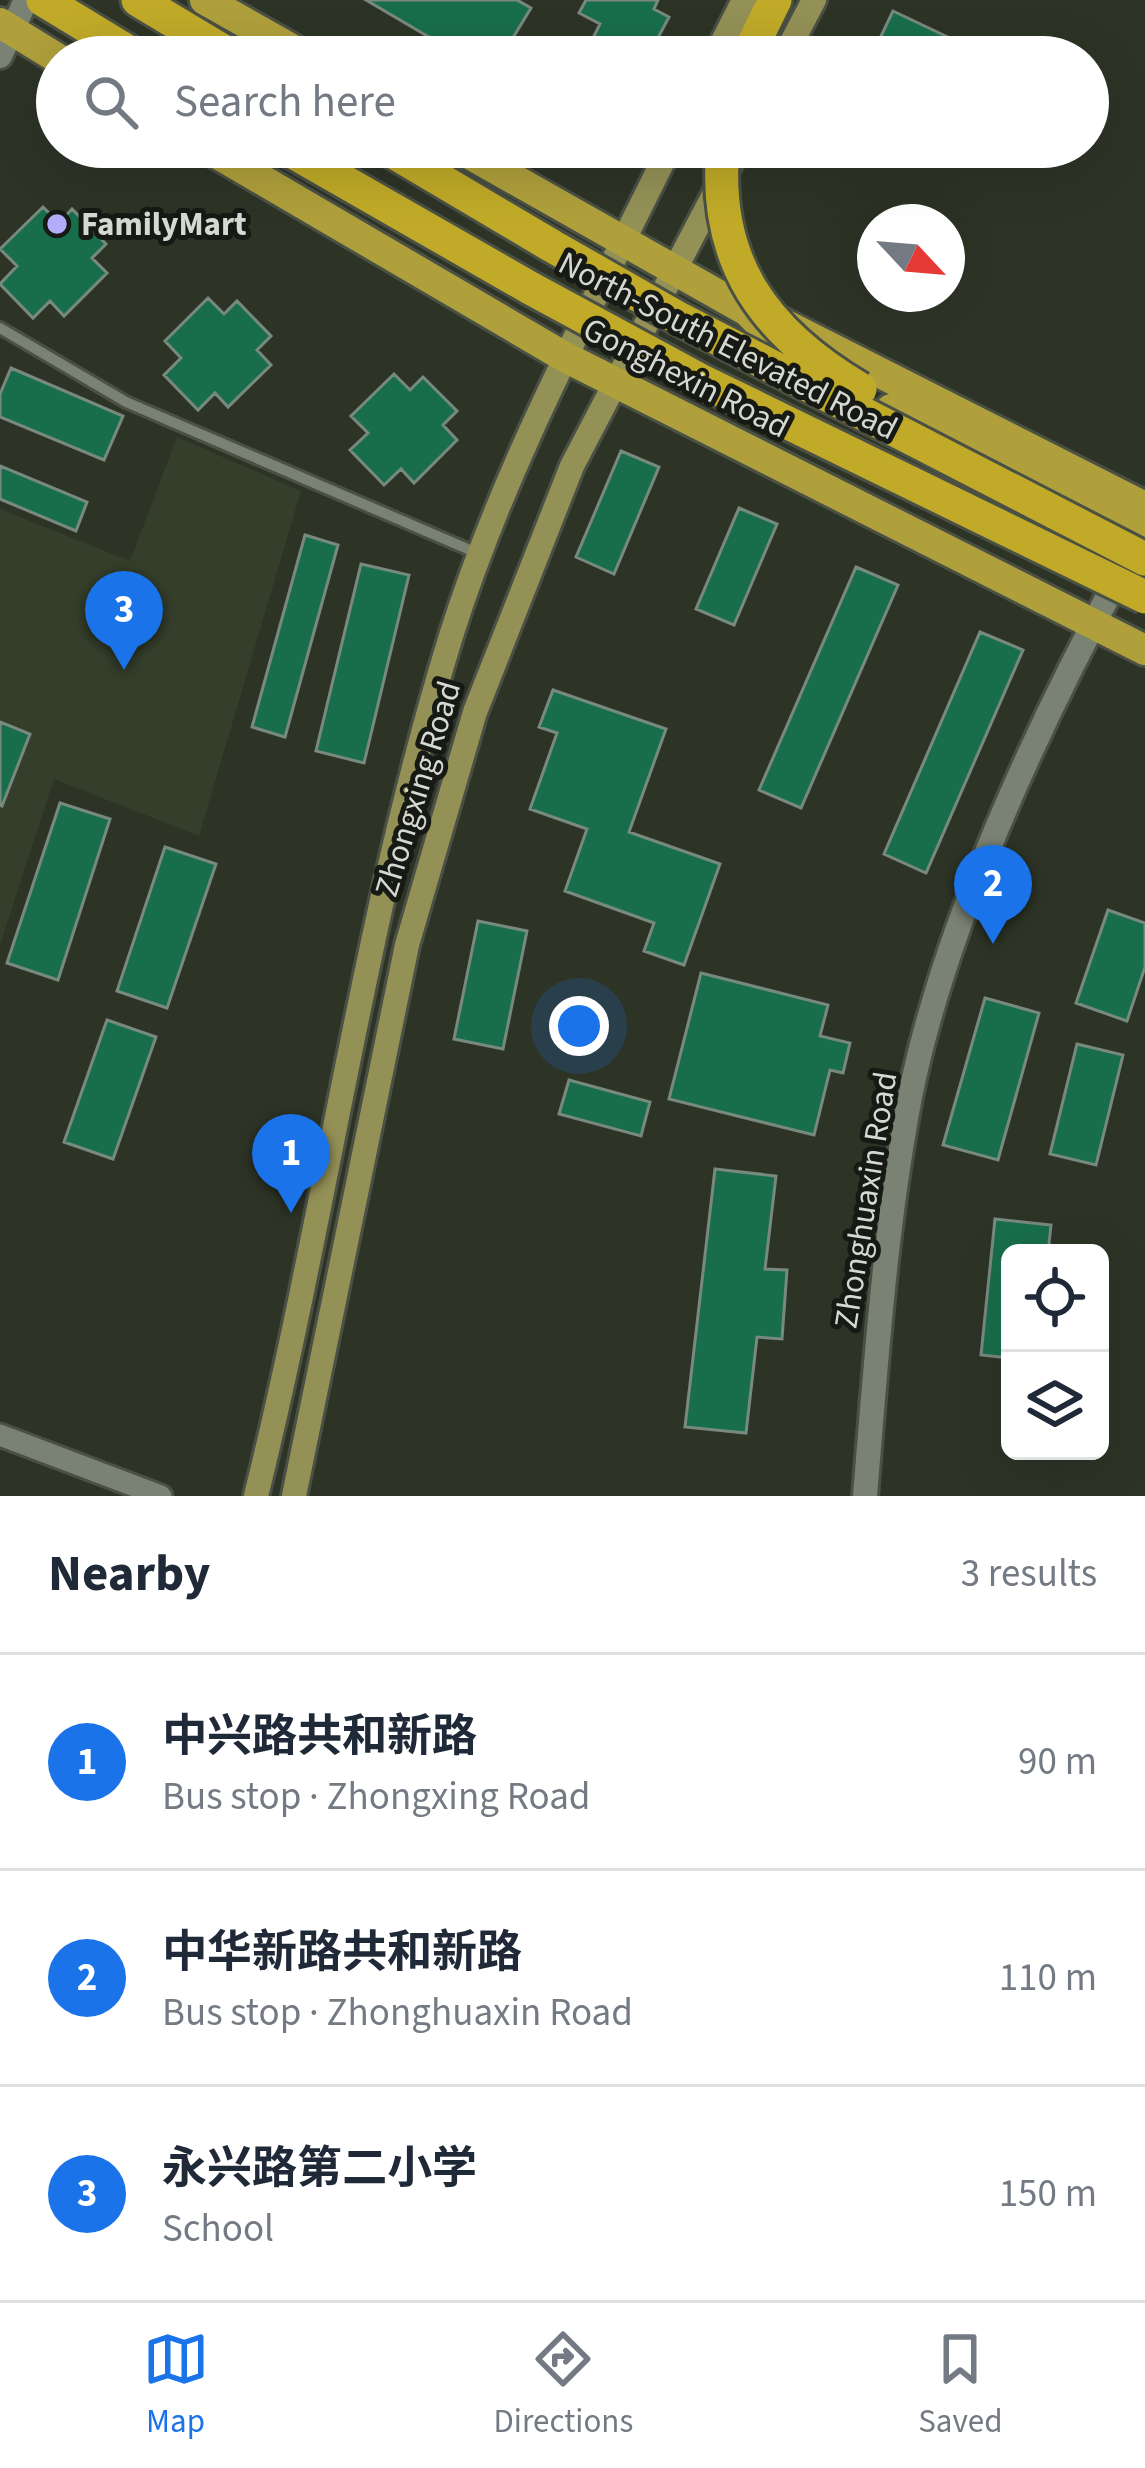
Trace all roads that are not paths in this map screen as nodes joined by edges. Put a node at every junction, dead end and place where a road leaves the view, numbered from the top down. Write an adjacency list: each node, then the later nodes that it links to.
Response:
1 (26, 0): 8 (street)
2 (43, 0): 9 (highway)
3 (138, 0): 10 (highway)
4 (205, 0): 11 (main road)
5 (744, 0): 12 (main road)
6 (775, 0): 13 (highway)
7 (814, 0): 14 (main road)
8 (3, 36): 15 (main road)
9 (102, 36)
10 (197, 36)
11 (269, 36)
12 (726, 36)
13 (757, 36)
14 (795, 36)
15 (36, 49)
16 (242, 168): 26 (main road, Gonghexin Road)
17 (321, 168): 30 (highway, North-South Elevated Road, bridge)
18 (421, 168): 28 (highway, North-South Elevated Road, bridge)
19 (493, 168): 23 (main road)
20 (660, 168): 23 (main road, Zhongxing Road)
21 (721, 168): 28 (highway, bridge)
22 (729, 168): 24 (main road, Zhongxing Road)
23 (622, 244): 24 (main road); 26 (main road, Zhongxing Road)
24 (676, 273): 27 (main road, Zhongxing Road); 28 (main road)
25 (0, 328): 29 (lane)
26 (563, 356): 27 (main road, Gonghexin Road); 29 (main road, Zhongxing Road)
27 (614, 382): 31 (main road, Gonghexin Road); 36 (main road, Zhongxing Road)
28 (1144, 534): 31 (street, Zhonghuaxin Road)
29 (480, 554): 35 (main road, Zhongxing Road)
30 (1145, 597)
31 (1093, 625): 32 (main road, Gonghexin Road); 37 (street, Zhonghuaxin Road)
32 (1145, 650)
33 (0, 1435): 34 (street)
34 (161, 1496)
35 (256, 1496)
36 (294, 1496)
37 (865, 1496)

